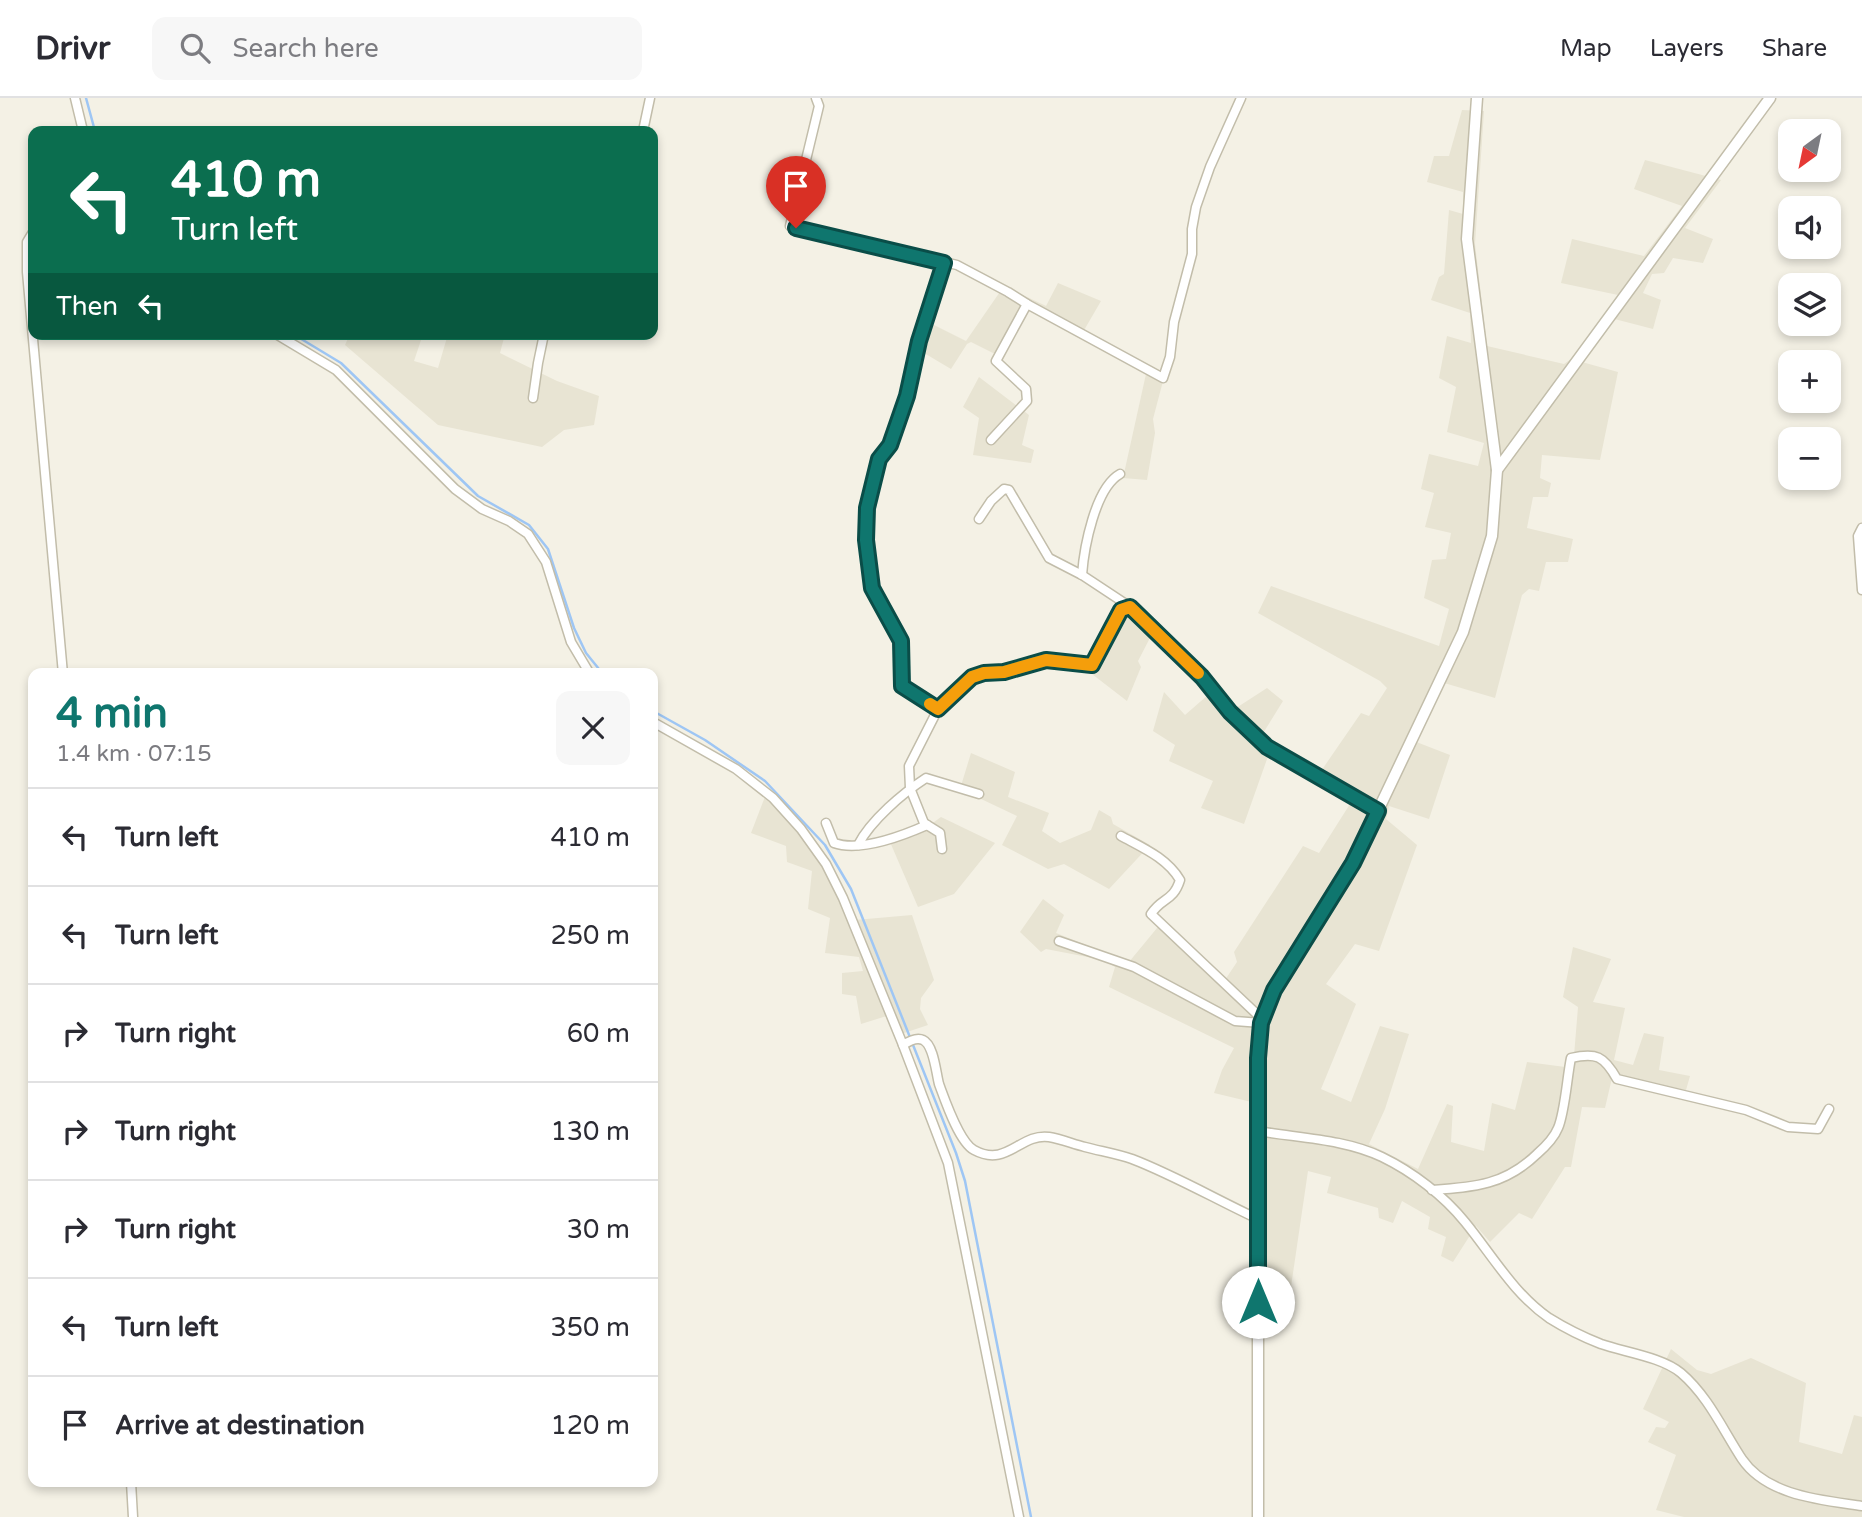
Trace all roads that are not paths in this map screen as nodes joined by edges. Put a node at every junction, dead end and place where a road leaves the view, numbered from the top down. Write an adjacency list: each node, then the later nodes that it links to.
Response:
1 (75, 98): 7 (street)
2 (650, 98): 8 (street)
3 (816, 98): 10 (street)
4 (1241, 98): 12 (street)
5 (1477, 98): 18 (street)
6 (1770, 98): 18 (street)
7 (82, 126)
8 (644, 126)
9 (28, 240): 11 (street)
10 (944, 263): 12 (street); 27 (street)
11 (28, 283)
12 (1027, 304): 17 (street)
13 (33, 340): 25 (street)
14 (286, 340): 26 (street)
15 (543, 340): 16 (street)
16 (533, 398)
17 (991, 440)
18 (1497, 470): 31 (street)
19 (1120, 474): 22 (street)
20 (979, 519): 22 (street)
21 (1862, 528): 23 (street)
22 (1082, 575): 24 (street)
23 (1862, 590)
24 (1130, 607): 27 (street); 31 (street)
25 (61, 668)
26 (586, 668)
27 (938, 709): 29 (street)
28 (658, 725): 39 (street)
29 (910, 788): 30 (street); 33 (street); 35 (street)
30 (979, 794)
31 (1378, 811): 38 (street)
32 (826, 823): 35 (street)
33 (926, 825): 35 (street); 36 (street)
34 (1121, 836): 38 (street)
35 (858, 845)
36 (942, 849)
37 (1059, 941): 38 (street)
38 (1262, 1021): 41 (street)
39 (905, 1044): 43 (street); 47 (street)
40 (1829, 1109): 42 (street)
41 (1258, 1131): 42 (street); 43 (street)
42 (1432, 1190): 45 (street)
43 (1258, 1219): 48 (street)
44 (131, 1487): 46 (street)
45 (1862, 1506)
46 (133, 1517)
47 (1019, 1517)
48 (1258, 1517)

